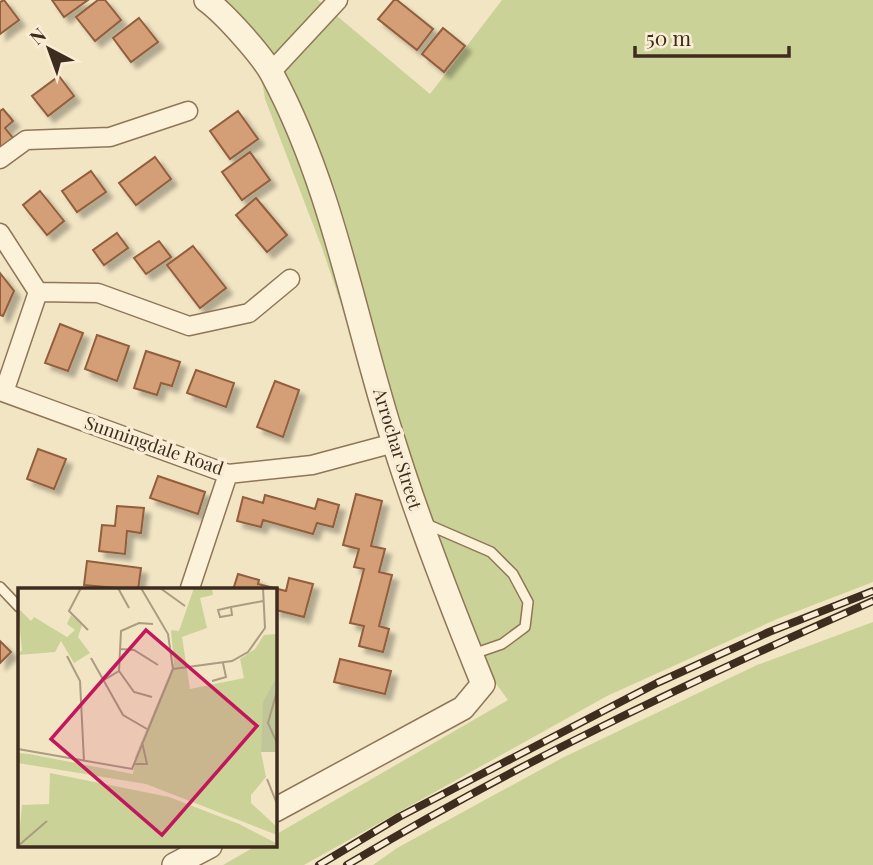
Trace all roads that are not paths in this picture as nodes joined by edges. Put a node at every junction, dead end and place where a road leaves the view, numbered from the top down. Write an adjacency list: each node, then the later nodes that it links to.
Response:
1 (206, 0): 3 (street, Arrochar Street)
2 (338, 0): 3 (street)
3 (271, 72): 10 (street, Arrochar Street)
4 (188, 111): 5 (street)
5 (0, 159)
6 (0, 233): 8 (street)
7 (290, 279): 8 (street)
8 (38, 292): 9 (street)
9 (2, 392): 11 (street, Sunningdale Road)
10 (394, 443): 11 (street, Sunningdale Road); 12 (street, Arrochar Street)
11 (228, 474): 14 (street)
12 (419, 521): 16 (street, Arrochar Street); 16 (lane)
13 (0, 587): 15 (lane)
14 (190, 588)
15 (18, 606)
16 (472, 655): 17 (street, Arrochar Street)
17 (276, 809)
18 (206, 848): 19 (street)
19 (174, 865)

